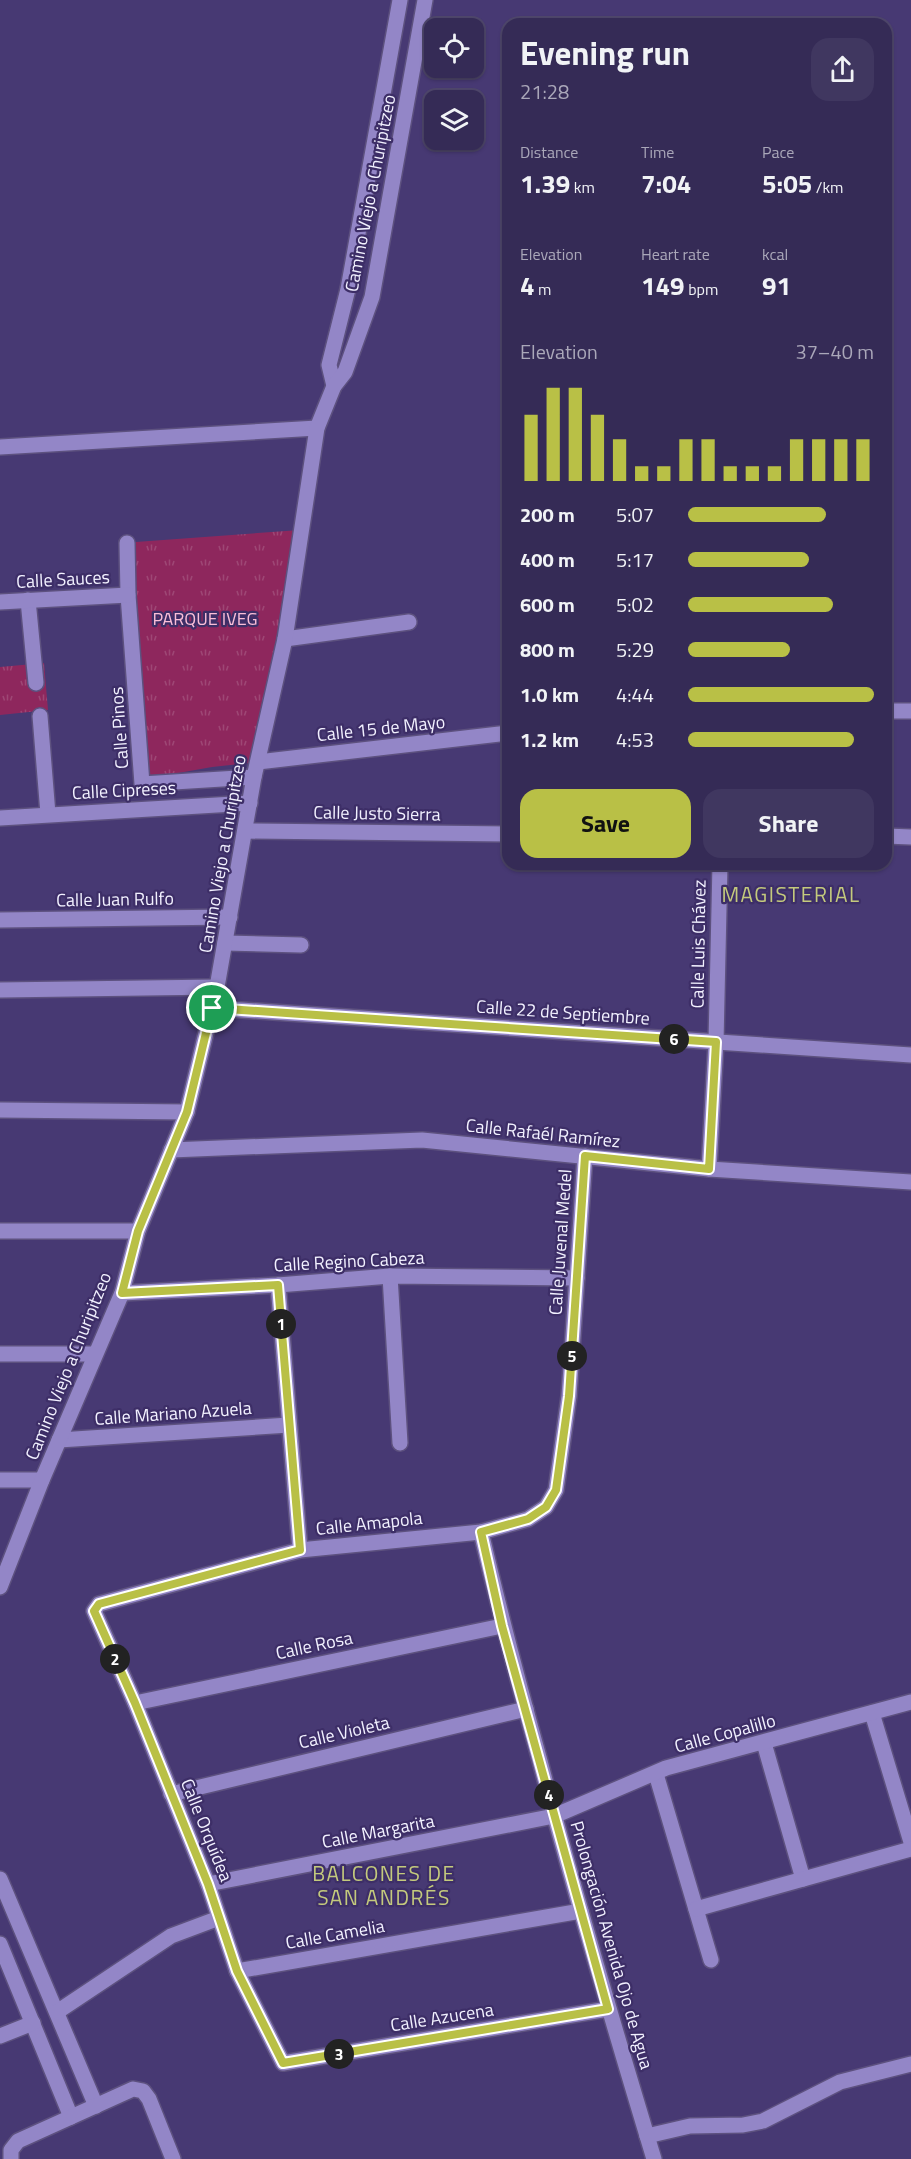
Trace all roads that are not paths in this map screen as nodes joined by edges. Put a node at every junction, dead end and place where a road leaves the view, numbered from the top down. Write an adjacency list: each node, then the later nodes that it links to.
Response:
1 (400, 0): 3 (street, Camino Viejo a Churipitzeo)
2 (425, 0): 3 (street, Camino Viejo a Churipitzeo)
3 (334, 386): 4 (street, Camino Viejo a Churipitzeo)
4 (317, 428): 5 (street); 11 (street, Camino Viejo a Churipitzeo)
5 (0, 447)
6 (127, 543): 7 (street)
7 (128, 594): 8 (street, Calle Sauces); 18 (street, Calle Pinos)
8 (28, 600): 9 (street, Calle Sauces); 12 (street)
9 (0, 602)
10 (409, 622): 11 (street)
11 (285, 639): 17 (street, Camino Viejo a Churipitzeo)
12 (36, 682)
13 (892, 711): 14 (street)
14 (911, 711)
15 (40, 716): 20 (street)
16 (502, 734): 17 (street, Calle 15 de Mayo)
17 (258, 762): 18 (street, Camino Viejo a Churipitzeo)
18 (254, 777): 19 (street, Camino Viejo a Churipitzeo)
19 (250, 803): 20 (street, Calle Cipreses); 22 (street, Camino Viejo a Churipitzeo)
20 (48, 814): 21 (street, Calle Cipreses)
21 (0, 818)
22 (245, 831): 23 (street, Calle Justo Sierra); 27 (street, Camino Viejo a Churipitzeo)
23 (502, 834)
24 (892, 836): 25 (street)
25 (911, 837)
26 (720, 870): 34 (street, Calle Luis Chávez)
27 (230, 917): 28 (street, Calle Juan Rulfo); 29 (street, Camino Viejo a Churipitzeo)
28 (0, 920)
29 (225, 943): 30 (street); 31 (street, Camino Viejo a Churipitzeo)
30 (301, 945)
31 (217, 987): 32 (street); 33 (street, Camino Viejo a Churipitzeo)
32 (0, 990)
33 (212, 1008): 34 (street, Calle 22 de Septiembre); 37 (street, Camino Viejo a Churipitzeo)
34 (716, 1042): 35 (street, Calle 22 de Septiembre); 40 (street, Calle Luis Chávez)
35 (911, 1054)
36 (0, 1110): 37 (street)
37 (187, 1112): 38 (street, Camino Viejo a Churipitzeo)
38 (171, 1150): 39 (street, Calle Rafaél Ramírez); 43 (street, Camino Viejo a Churipitzeo)
39 (585, 1156): 40 (street, Calle Rafaél Ramírez); 45 (street, Calle Juvenal Medel)
40 (709, 1169): 41 (street, Calle Rafaél Ramírez)
41 (911, 1182)
42 (0, 1231): 43 (street)
43 (138, 1231): 47 (street, Camino Viejo a Churipitzeo)
44 (390, 1276): 45 (street, Calle Regino Cabeza); 46 (street, Calle Regino Cabeza); 52 (street)
45 (578, 1278): 55 (street, Calle Juvenal Medel)
46 (278, 1285): 47 (street, Calle Regino Cabeza); 50 (street)
47 (122, 1293): 49 (street, Camino Viejo a Churipitzeo)
48 (0, 1354): 49 (street)
49 (95, 1354): 51 (street, Camino Viejo a Churipitzeo)
50 (289, 1425): 51 (street, Calle Mariano Azuela); 57 (street)
51 (60, 1440): 54 (street, Camino Viejo a Churipitzeo)
52 (400, 1443)
53 (0, 1480): 54 (street)
54 (42, 1480): 58 (street, Camino Viejo a Churipitzeo)
55 (546, 1507): 56 (street, Calle Amapola)
56 (481, 1532): 57 (street, Calle Amapola); 60 (street, Prolongación Avenida Ojo de Agua)
57 (300, 1550): 59 (street, Calle Amapola)
58 (0, 1587)
59 (94, 1611): 62 (street, Calle Orquídea)
60 (502, 1626): 62 (street, Calle Rosa); 63 (street, Prolongación Avenida Ojo de Agua)
61 (911, 1701): 64 (street, Calle Copalillo)
62 (135, 1703): 67 (street, Calle Orquídea)
63 (526, 1709): 67 (street, Calle Violeta); 68 (street, Prolongación Avenida Ojo de Agua)
64 (872, 1713): 65 (street, Calle Copalillo); 69 (street)
65 (764, 1743): 66 (street, Calle Copalillo); 72 (street)
66 (656, 1774): 68 (street, Calle Copalillo); 74 (street)
67 (171, 1794): 73 (street, Calle Orquídea)
68 (554, 1816): 73 (street, Calle Margarita); 75 (street, Prolongación Avenida Ojo de Agua)
69 (911, 1842)
70 (911, 1849): 72 (street)
71 (0, 1879): 80 (street)
72 (803, 1879): 74 (street)
73 (208, 1884): 76 (street, Calle Orquídea)
74 (696, 1909): 78 (street)
75 (581, 1911): 79 (street, Calle Camelia); 81 (street, Prolongación Avenida Ojo de Agua)
76 (219, 1918): 79 (street, Calle Orquídea); 80 (street)
77 (0, 1944): 82 (street)
78 (711, 1960)
79 (237, 1971): 86 (street, Calle Orquídea)
80 (55, 2006): 82 (street); 83 (street)
81 (608, 2009): 86 (street, Calle Azucena); 90 (street, Prolongación Avenida Ojo de Agua)
82 (30, 2017): 84 (street); 85 (street)
83 (66, 2033): 85 (street); 88 (street)
84 (0, 2036)
85 (41, 2044): 89 (street)
86 (283, 2063)
87 (911, 2064): 90 (street)
88 (96, 2106): 89 (street); 92 (street)
89 (71, 2117): 91 (street)
90 (647, 2136): 93 (street, Prolongación Avenida Ojo de Agua)
91 (11, 2159)
92 (172, 2159)
93 (654, 2159)

